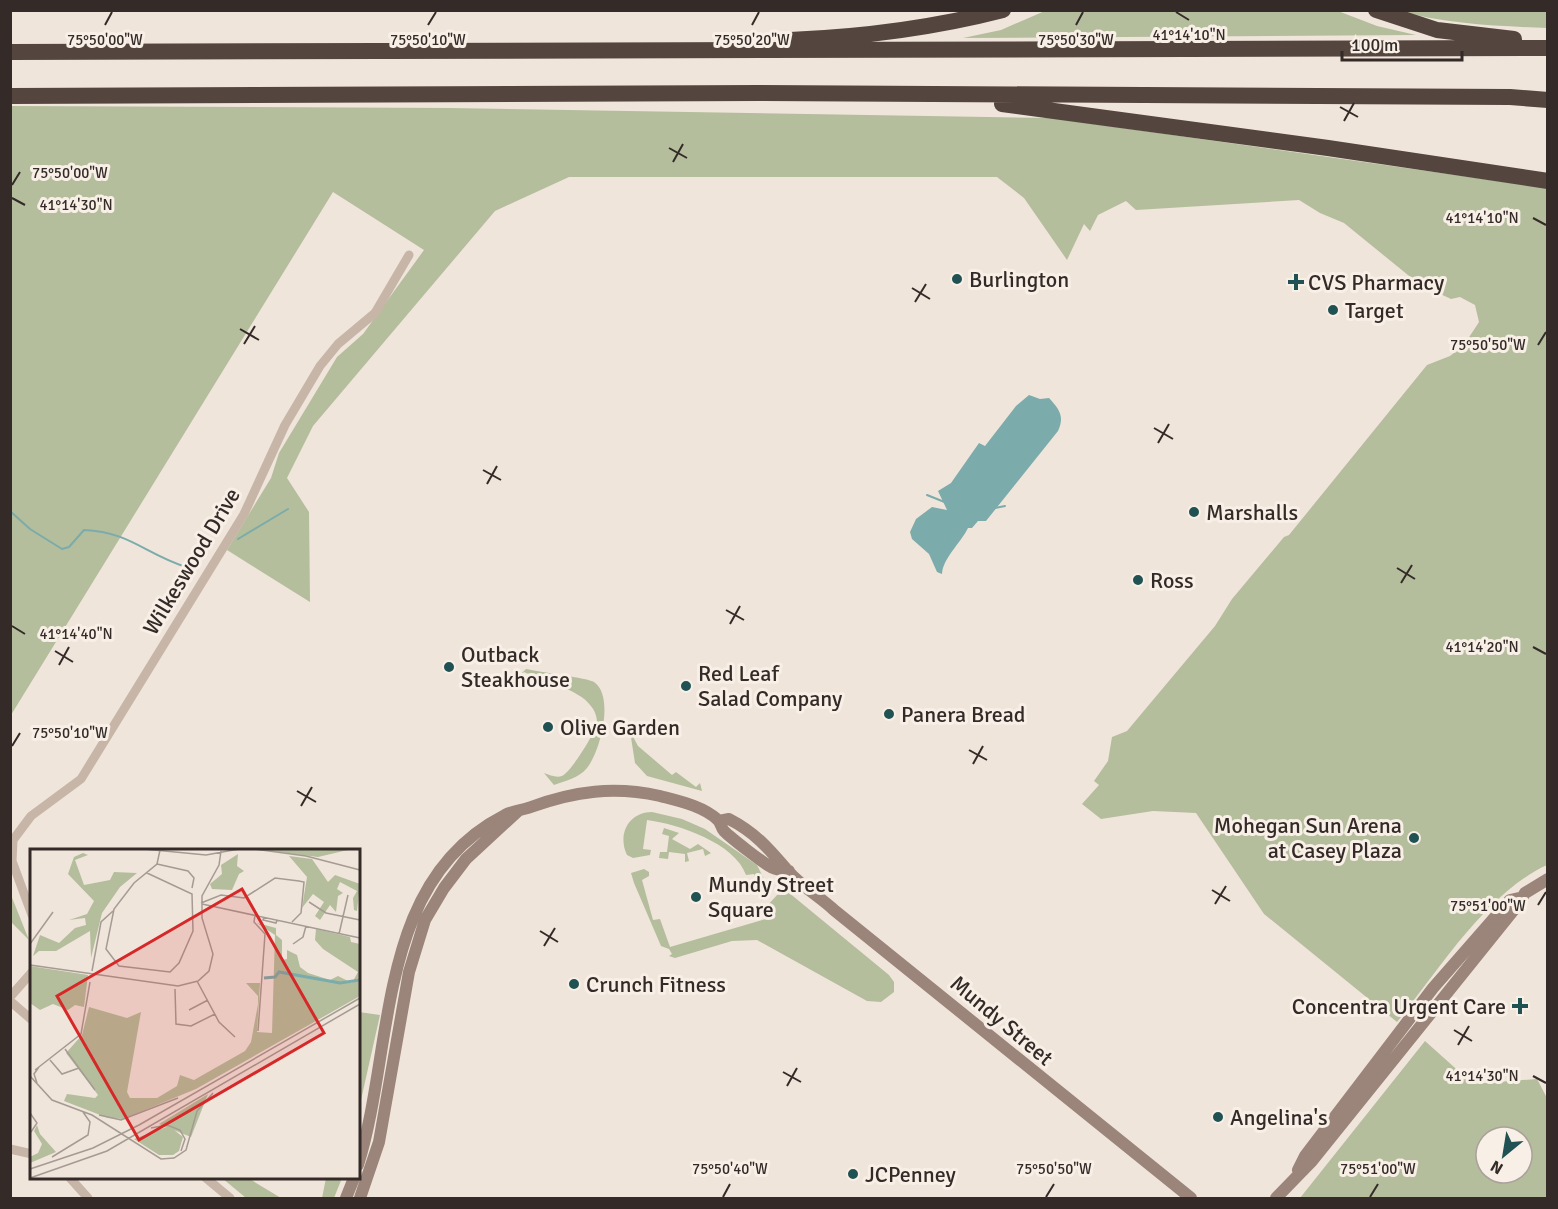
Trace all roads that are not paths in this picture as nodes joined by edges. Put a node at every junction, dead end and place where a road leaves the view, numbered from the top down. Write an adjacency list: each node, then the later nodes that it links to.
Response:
1 (1003, 10): 4 (highway)
2 (1376, 10): 3 (highway)
3 (1548, 45): 4 (highway)
4 (522, 51): 5 (highway)
5 (10, 52)
6 (936, 95): 7 (highway); 8 (highway); 9 (highway)
7 (10, 96)
8 (1548, 100)
9 (1548, 182)
10 (410, 255): 13 (street, Wilkeswood Drive)
11 (518, 811): 19 (main road, Mundy Street); 26 (main road, Mundy Street); 27 (main road, Mundy Street)
12 (1548, 879): 28 (main road)
13 (30, 910)
14 (30, 974): 15 (street)
15 (10, 999): 16 (street)
16 (30, 1018)
17 (10, 1149): 18 (street)
18 (30, 1154)
19 (360, 1158)
20 (71, 1179): 23 (street)
21 (207, 1179): 24 (street)
22 (354, 1179): 25 (main road)
23 (88, 1198)
24 (230, 1198)
25 (346, 1198)
26 (360, 1198)
27 (1191, 1198)
28 (1276, 1198)

